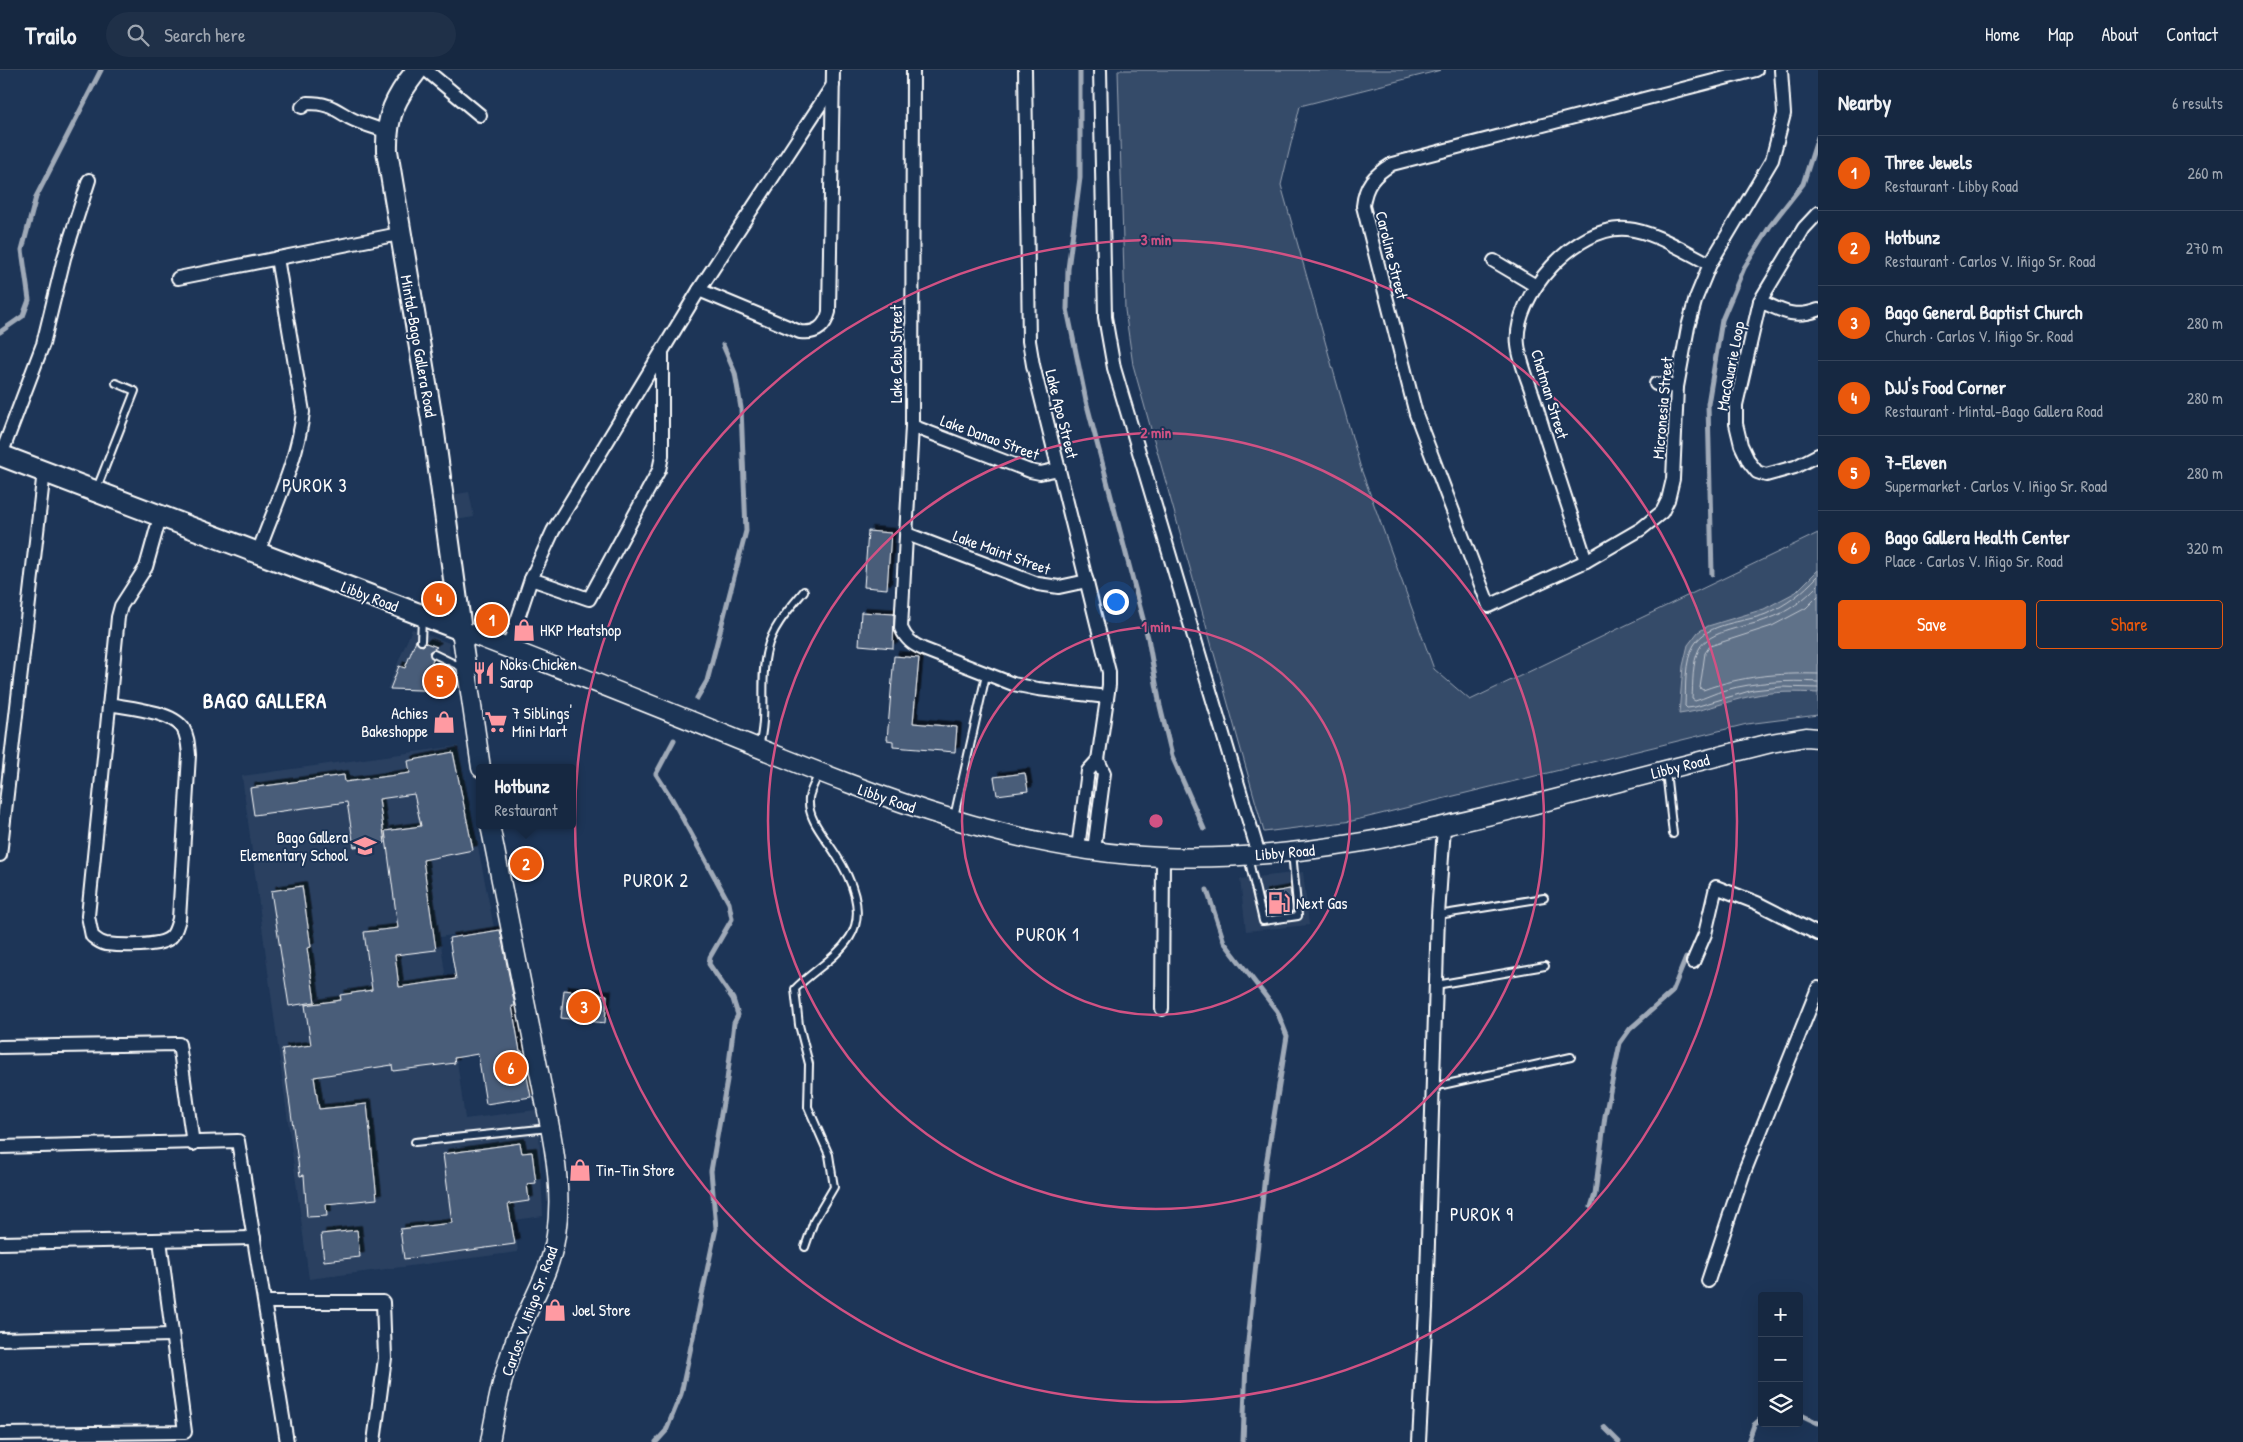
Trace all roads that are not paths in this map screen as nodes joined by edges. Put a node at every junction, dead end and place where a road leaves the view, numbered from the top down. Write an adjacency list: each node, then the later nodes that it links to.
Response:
1 (417, 70): 12 (main road, Mintal-Bago Gallera Road)
2 (426, 70): 11 (street)
3 (833, 70): 9 (street)
4 (913, 70): 28 (street, Lake Cebu Street)
5 (1025, 70): 31 (street, Lake Apo Street)
6 (1100, 70): 63 (street)
7 (1756, 70): 41 (street, Caroline Street)
8 (1782, 70): 18 (street, Micronesia Street)
9 (833, 85): 21 (street); 21 (street)
10 (302, 107): 12 (street)
11 (480, 115)
12 (387, 132): 15 (main road, Mintal-Bago Gallera Road)
13 (89, 180): 29 (street)
14 (1818, 213): 22 (street, MacQuarie Loop)
15 (400, 234): 16 (street); 43 (main road, Mintal-Bago Gallera Road)
16 (277, 258): 19 (street); 36 (street)
17 (1494, 261): 20 (street)
18 (1710, 264): 20 (street, Chatman Street); 27 (street, Micronesia Street)
19 (178, 278)
20 (1536, 286): 37 (street, Chatman Street)
21 (699, 290): 24 (street)
22 (1760, 301): 23 (street); 30 (street, MacQuarie Loop)
23 (1818, 310)
24 (662, 353): 38 (street); 38 (street)
25 (116, 383): 33 (lane)
26 (1656, 384): 27 (street)
27 (1677, 387): 37 (street, Micronesia Street)
28 (912, 426): 31 (street, Lake Danao Street); 35 (street, Lake Cebu Street)
29 (1, 455): 32 (main road, Libby Road)
30 (1818, 455)
31 (1059, 469): 39 (street, Lake Apo Street)
32 (44, 472): 33 (main road, Libby Road); 62 (street)
33 (96, 492): 34 (main road, Libby Road)
34 (160, 517): 36 (main road, Libby Road); 50 (street)
35 (907, 534): 39 (street, Lake Maint Street); 48 (street, Lake Cebu Street)
36 (258, 553): 42 (main road, Libby Road)
37 (1586, 561): 41 (street, Micronesia Street)
38 (531, 579): 45 (street)
39 (1087, 580): 49 (street, Lake Apo Street)
40 (804, 591): 52 (lane)
41 (1489, 606)
42 (422, 615): 43 (main road, Libby Road); 44 (lane)
43 (461, 630): 45 (main road, Libby Road); 47 (main road)
44 (421, 641)
45 (508, 648): 52 (main road, Libby Road)
46 (434, 654): 47 (lane)
47 (466, 670): 53 (main road)
48 (986, 675): 49 (street); 56 (lane)
49 (1107, 697): 60 (street, Lake Apo Street)
50 (109, 704): 50 (street)
51 (1818, 738): 54 (main road, Libby Road)
52 (758, 748): 55 (main road, Libby Road)
53 (480, 764)
54 (1666, 770): 57 (main road, Libby Road); 59 (lane)
55 (820, 772): 56 (main road, Libby Road); 83 (lane)
56 (954, 820): 60 (main road, Libby Road)
57 (1444, 827): 61 (main road, Libby Road); 66 (street)
58 (491, 829): 76 (main road, Carlos V. Iñigo Sr. Road)
59 (1673, 834)
60 (1086, 849): 64 (main road, Libby Road)
61 (1292, 852): 63 (main road, Libby Road); 63 (lane)
62 (0, 854)
63 (1253, 855): 64 (main road, Libby Road)
64 (1163, 857): 72 (street)
65 (1544, 898): 66 (lane)
66 (1438, 915): 70 (street)
67 (1818, 934): 68 (street)
68 (1693, 962)
69 (1545, 966): 70 (lane)
70 (1436, 985): 75 (street)
71 (1818, 988): 84 (street)
72 (1162, 1009)
73 (0, 1047): 78 (street)
74 (1571, 1057): 75 (lane)
75 (1433, 1087): 92 (street)
76 (550, 1127): 77 (lane); 91 (main road, Carlos V. Iñigo Sr. Road)
77 (415, 1142)
78 (193, 1144): 79 (street); 80 (street)
79 (0, 1147)
80 (254, 1238): 81 (street); 85 (street)
81 (160, 1240): 82 (street); 86 (street)
82 (0, 1244)
83 (805, 1247)
84 (1708, 1281)
85 (265, 1302): 89 (street); 90 (street)
86 (172, 1335): 87 (street); 88 (street)
87 (0, 1339)
88 (0, 1434)
89 (287, 1442)
90 (374, 1442)
91 (490, 1442)
92 (1418, 1442)

